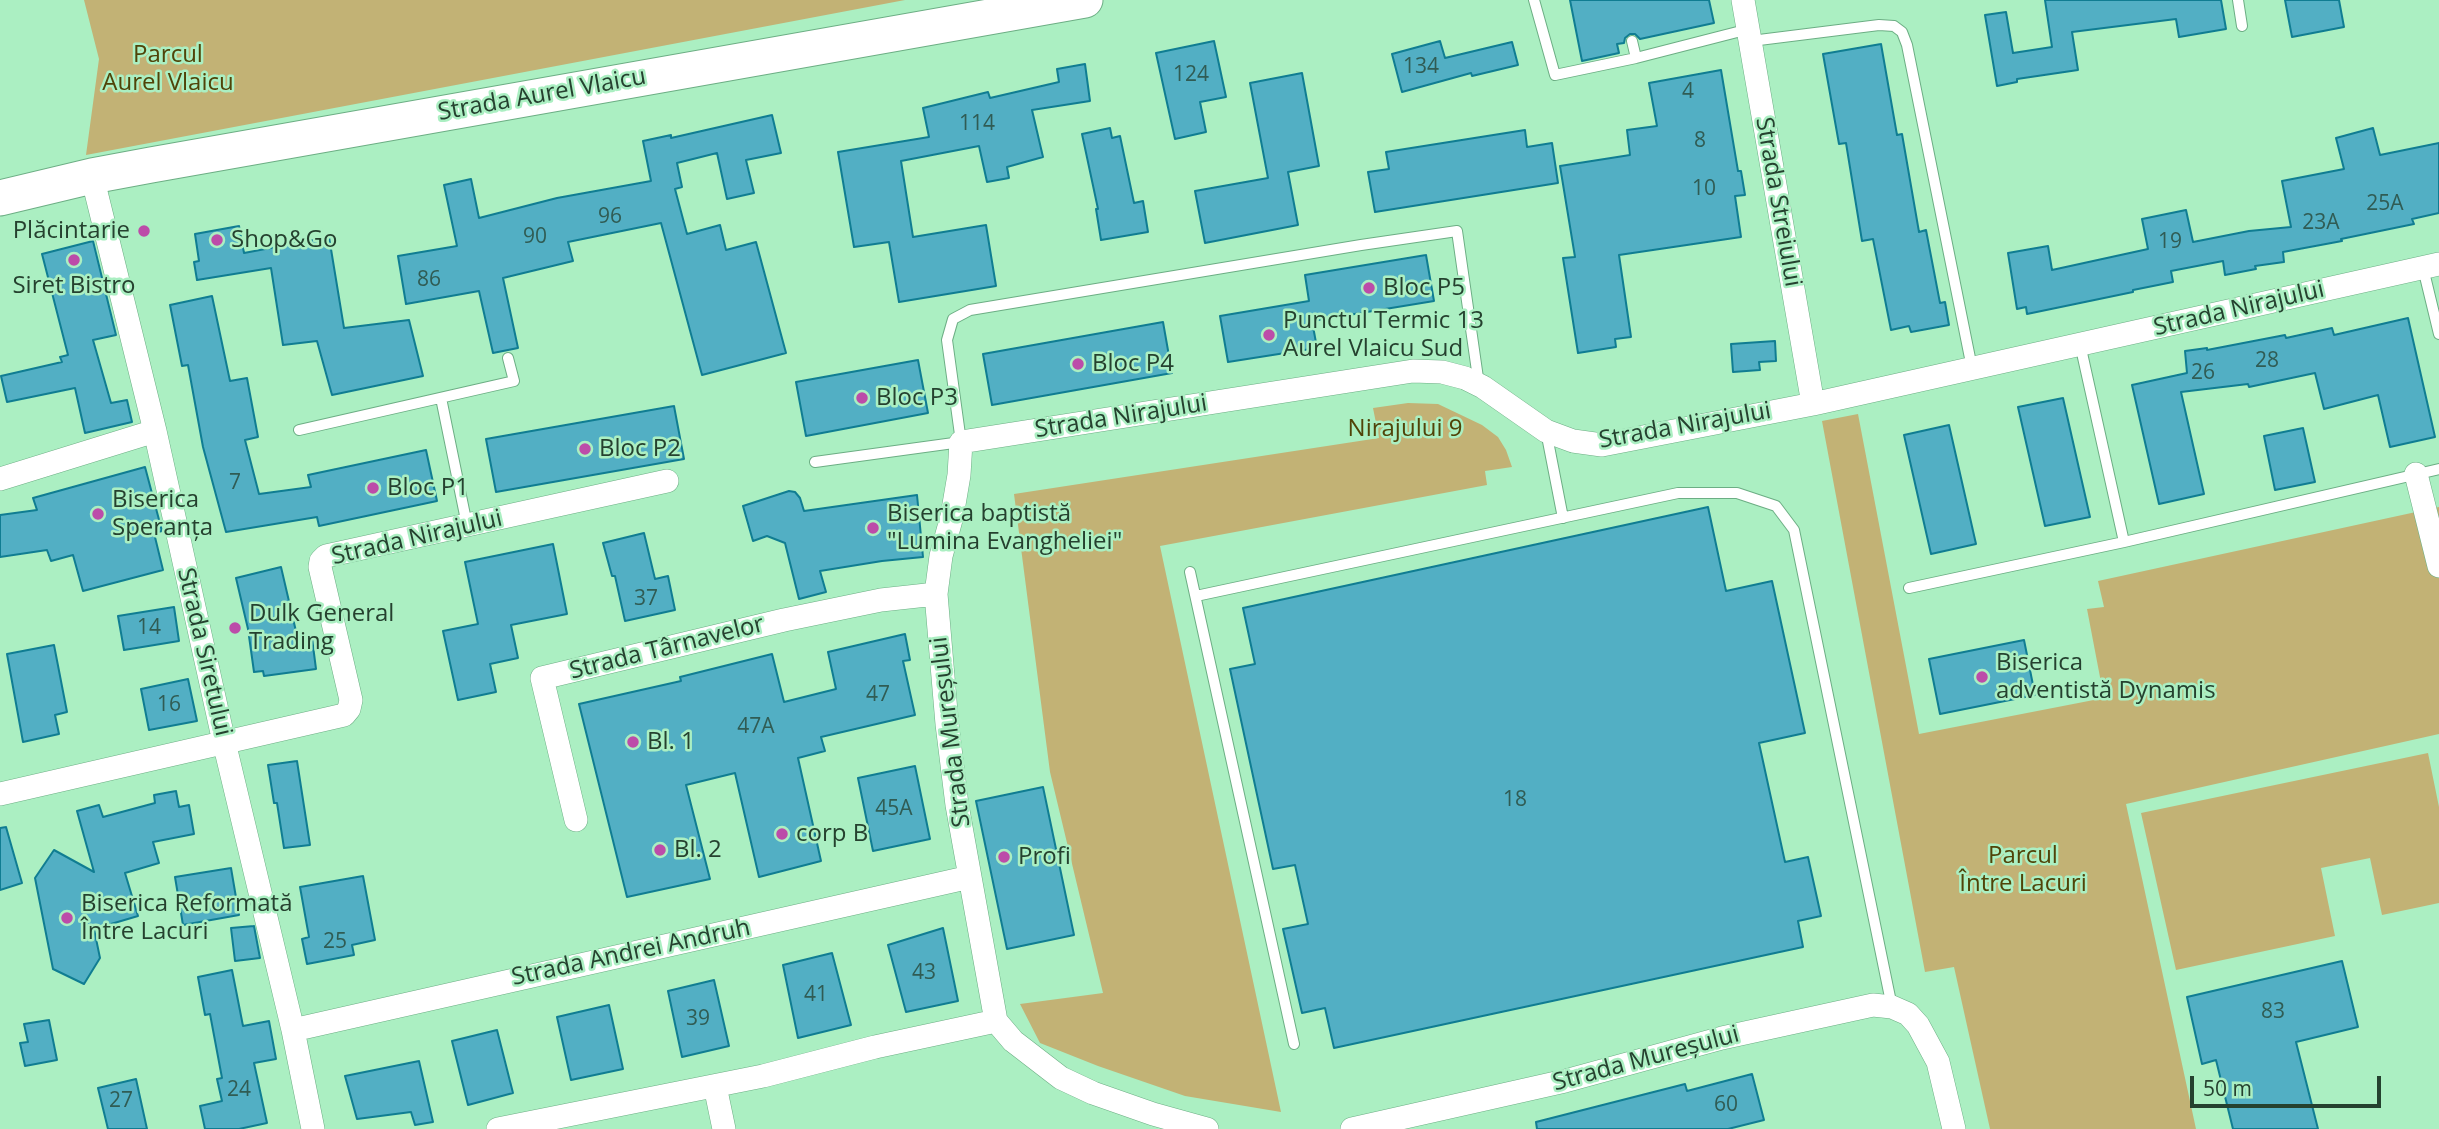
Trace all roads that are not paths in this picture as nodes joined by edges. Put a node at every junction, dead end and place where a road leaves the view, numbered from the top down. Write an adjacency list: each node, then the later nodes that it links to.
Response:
1 (1085, 0): 9 (main road, Strada Aurel Vlaicu)
2 (1535, 0): 8 (lane)
3 (1743, 0): 6 (street, Strada Streiului)
4 (2238, 0): 5 (lane)
5 (2242, 26)
6 (1750, 35): 8 (lane); 15 (lane); 18 (street, Strada Streiului)
7 (1632, 41): 8 (lane)
8 (1636, 58)
9 (92, 176): 10 (main road, Strada Aurel Vlaicu); 21 (street, Strada Siretului)
10 (0, 198)
11 (2431, 266): 12 (lane); 13 (street, Strada Nirajului)
12 (2439, 334)
13 (2080, 344): 15 (street, Strada Nirajului); 30 (lane)
14 (508, 358): 17 (lane)
15 (1972, 368): 18 (street, Strada Nirajului)
16 (1479, 385): 20 (street, Strada Nirajului); 22 (street, Strada Nirajului); 22 (lane)
17 (441, 398): 19 (lane); 29 (lane)
18 (1813, 404): 20 (street, Strada Nirajului)
19 (299, 430)
20 (1546, 430): 28 (lane)
21 (155, 431): 26 (street); 36 (street, Strada Siretului)
22 (961, 442): 23 (lane, Strada Nirajului); 34 (street, Strada Mureșului)
23 (815, 462)
24 (2439, 469): 25 (lane)
25 (2416, 474): 30 (lane); 31 (street)
26 (0, 479)
27 (667, 481): 29 (street, Strada Nirajului)
28 (1563, 518): 35 (lane); 40 (lane)
29 (467, 525): 36 (street, Strada Nirajului)
30 (2124, 542): 33 (lane)
31 (2439, 566)
32 (1190, 572): 35 (lane)
33 (1909, 588)
34 (936, 594): 38 (street, Strada Târnavelor); 39 (street, Strada Mureșului)
35 (1196, 596): 43 (lane)
36 (224, 742): 37 (street); 42 (street, Strada Siretului)
37 (0, 794)
38 (576, 820)
39 (970, 877): 41 (street, Strada Mureșului); 42 (street, Strada Andrei Andruh)
40 (1892, 1007): 49 (street, Strada Mureșului); 50 (street)
41 (996, 1021): 44 (street); 48 (street)
42 (293, 1030): 46 (street, Strada Siretului)
43 (1294, 1044)
44 (715, 1086): 45 (street); 47 (street)
45 (510, 1128)
46 (313, 1129)
47 (724, 1129)
48 (1207, 1129)
49 (1352, 1129)
50 (1954, 1129)

